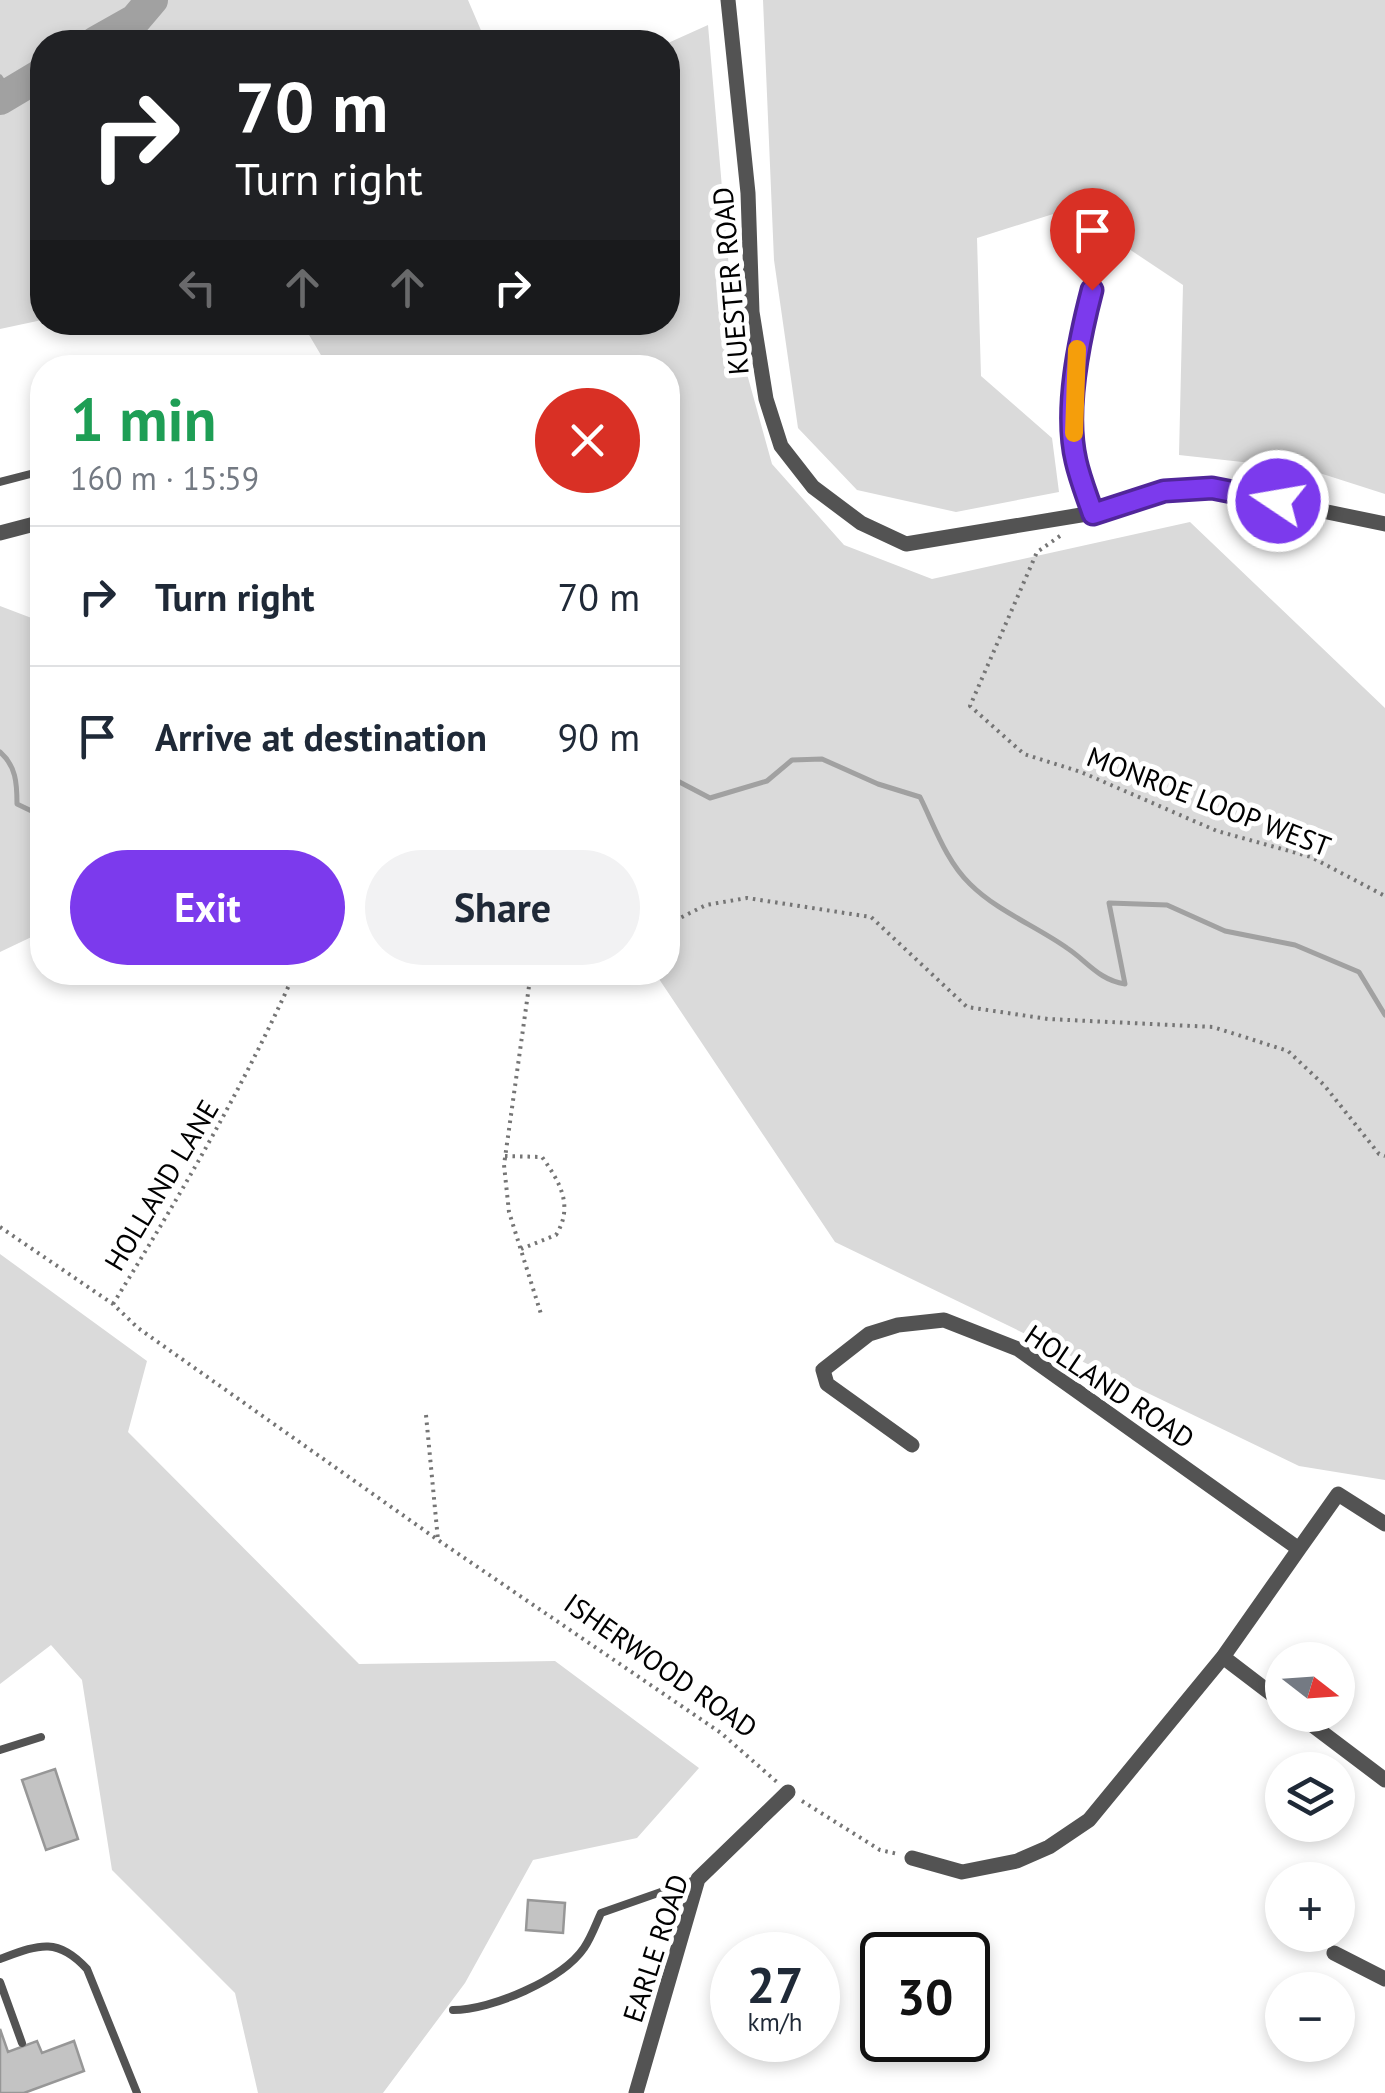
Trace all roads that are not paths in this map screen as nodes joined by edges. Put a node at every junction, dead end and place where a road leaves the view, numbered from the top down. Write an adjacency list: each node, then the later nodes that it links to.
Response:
1 (728, 0): 5 (street, KUESTER ROAD)
2 (1092, 290): 5 (lane)
3 (30, 474): 4 (lane)
4 (0, 482)
5 (1093, 514): 6 (street, KUESTER ROAD)
6 (1385, 524)
7 (30, 525): 8 (street)
8 (0, 533)
9 (912, 1444): 11 (street, HOLLAND ROAD)
10 (1385, 1524): 11 (street)
11 (1299, 1548): 12 (street)
12 (1223, 1657): 13 (street); 19 (street)
13 (1265, 1689)
14 (1321, 1732): 17 (street)
15 (40, 1737): 16 (lane)
16 (0, 1750)
17 (1385, 1780)
18 (788, 1792): 20 (street, EARLE ROAD)
19 (912, 1858)
20 (698, 1879): 25 (lane); 28 (street, EARLE ROAD)
21 (1334, 1953): 23 (street)
22 (0, 1959): 27 (lane)
23 (1385, 1978)
24 (0, 1982): 26 (lane)
25 (453, 2010)
26 (22, 2043)
27 (134, 2092)
28 (636, 2093)

